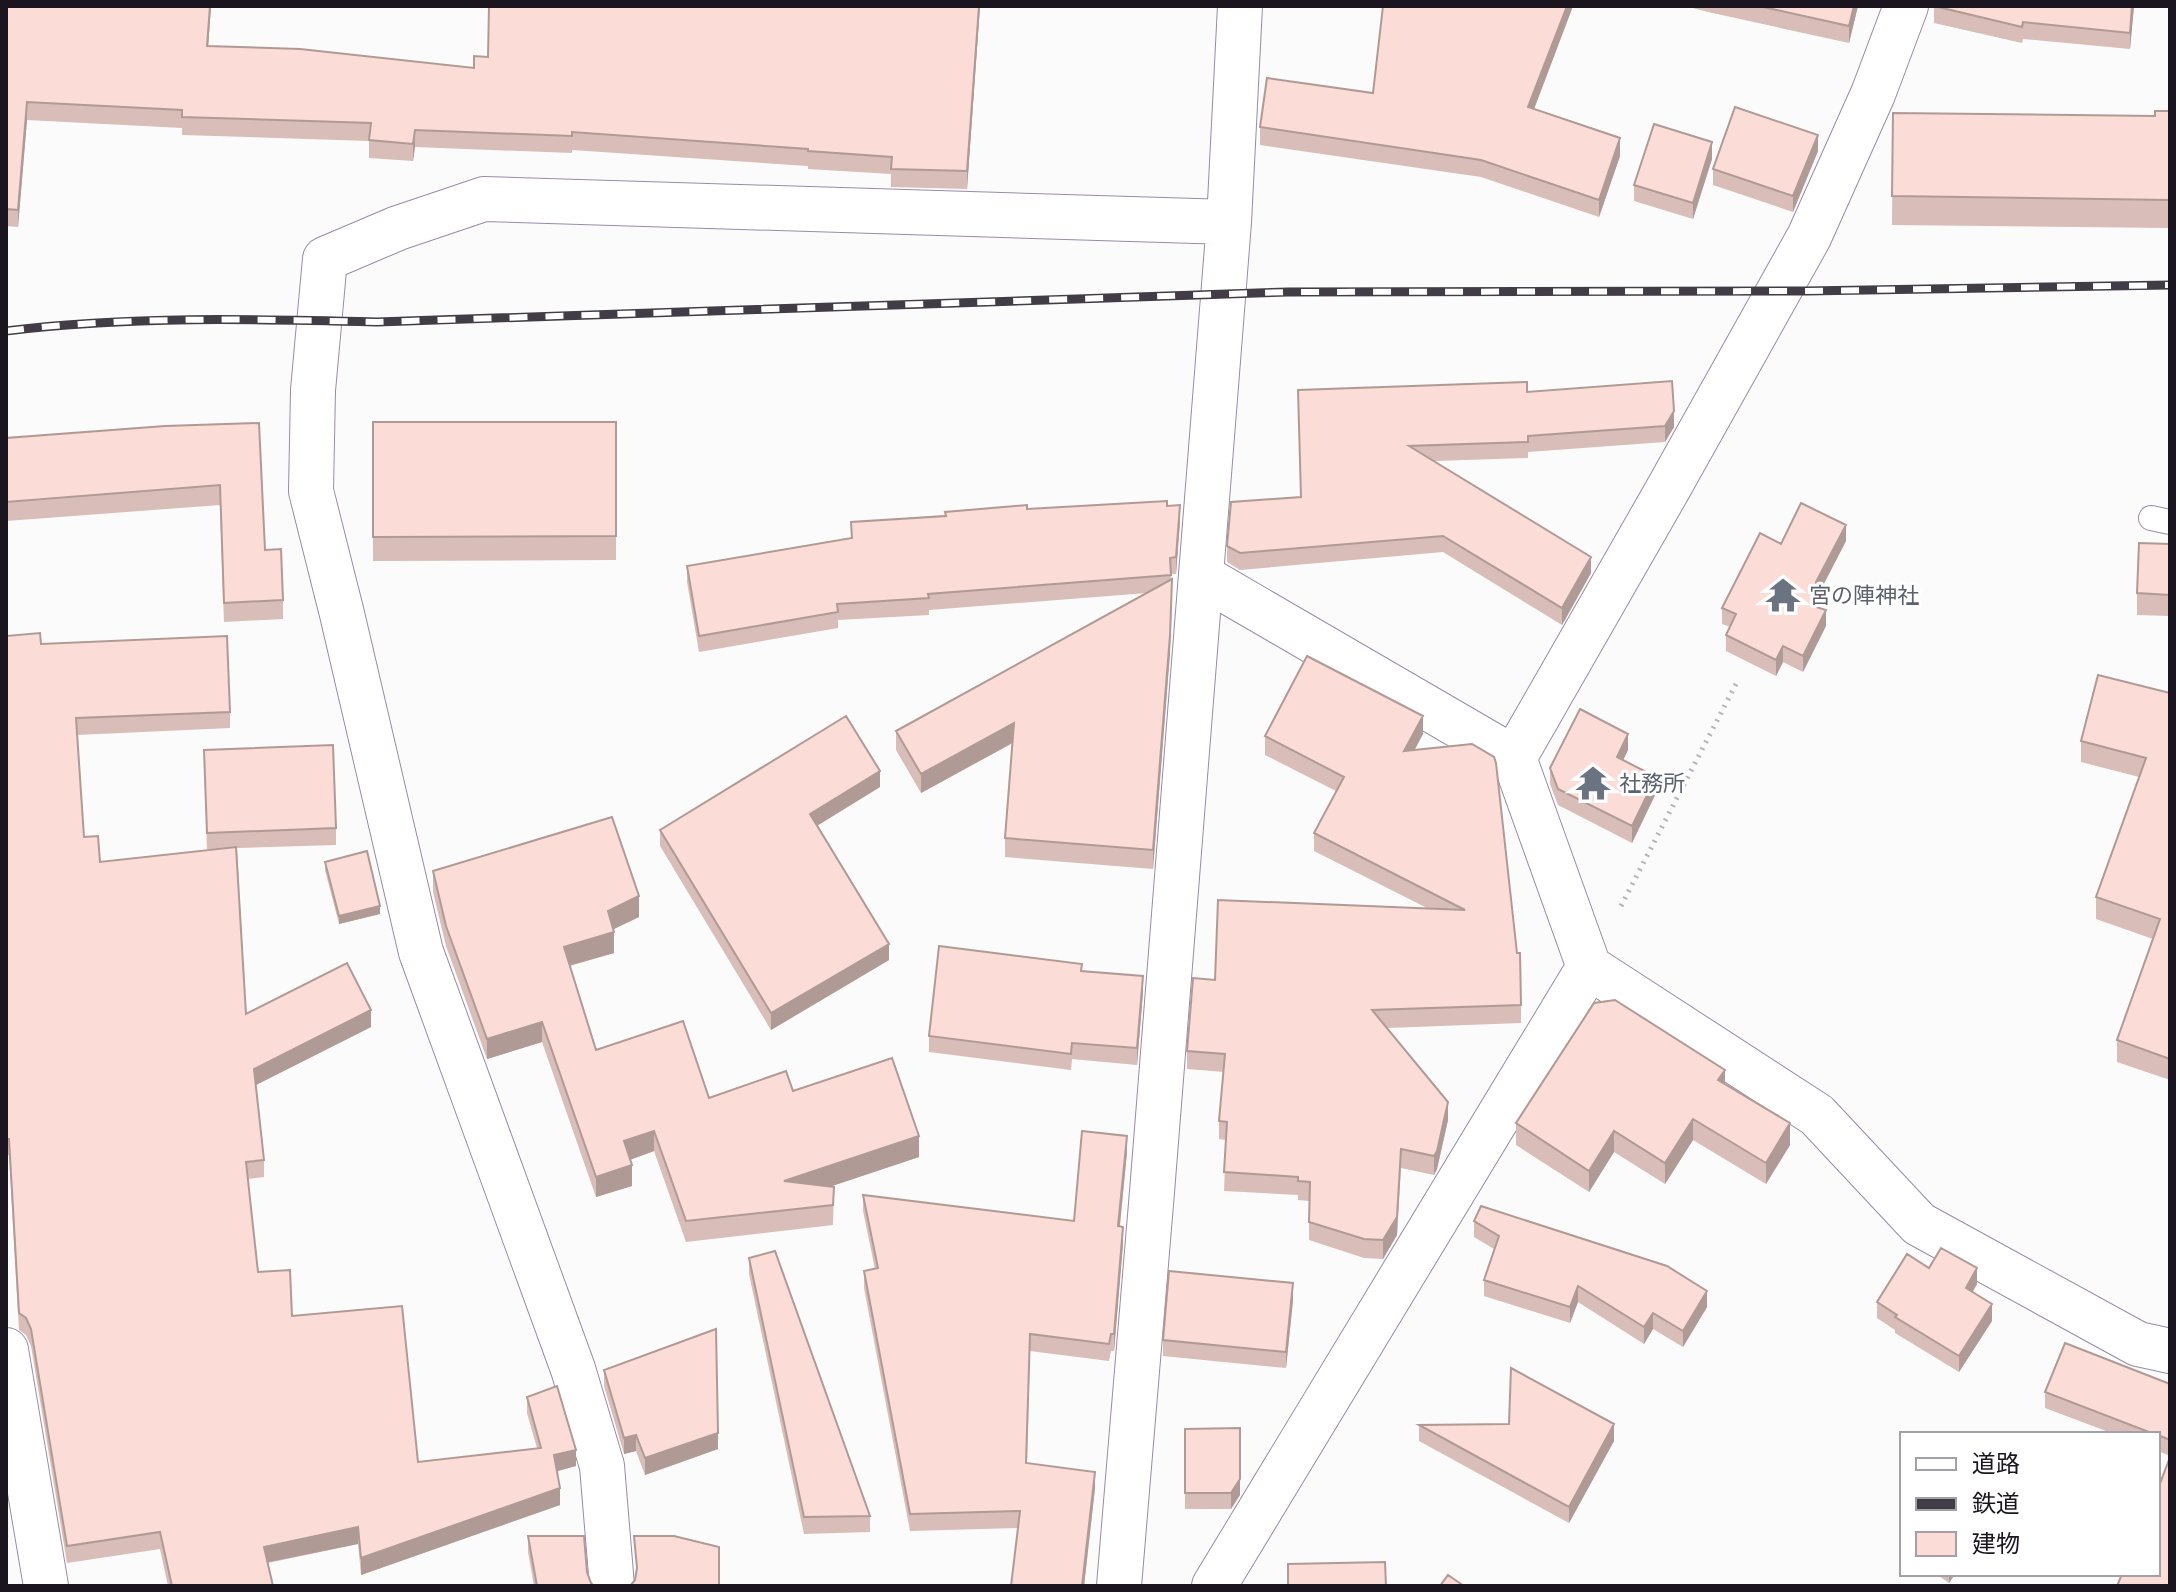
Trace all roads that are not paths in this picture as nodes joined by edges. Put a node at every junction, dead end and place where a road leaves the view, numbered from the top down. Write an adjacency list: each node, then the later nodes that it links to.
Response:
1 (1240, 6): 3 (street)
2 (1906, 6): 5 (street)
3 (1229, 222): 4 (street); 10 (street)
4 (1201, 576): 5 (street); 11 (street)
5 (1514, 758): 6 (street)
6 (1589, 967): 8 (street); 12 (street)
7 (6, 1350): 9 (street)
8 (2170, 1351)
9 (46, 1586)
10 (612, 1586)
11 (1119, 1586)
12 (1214, 1586)

